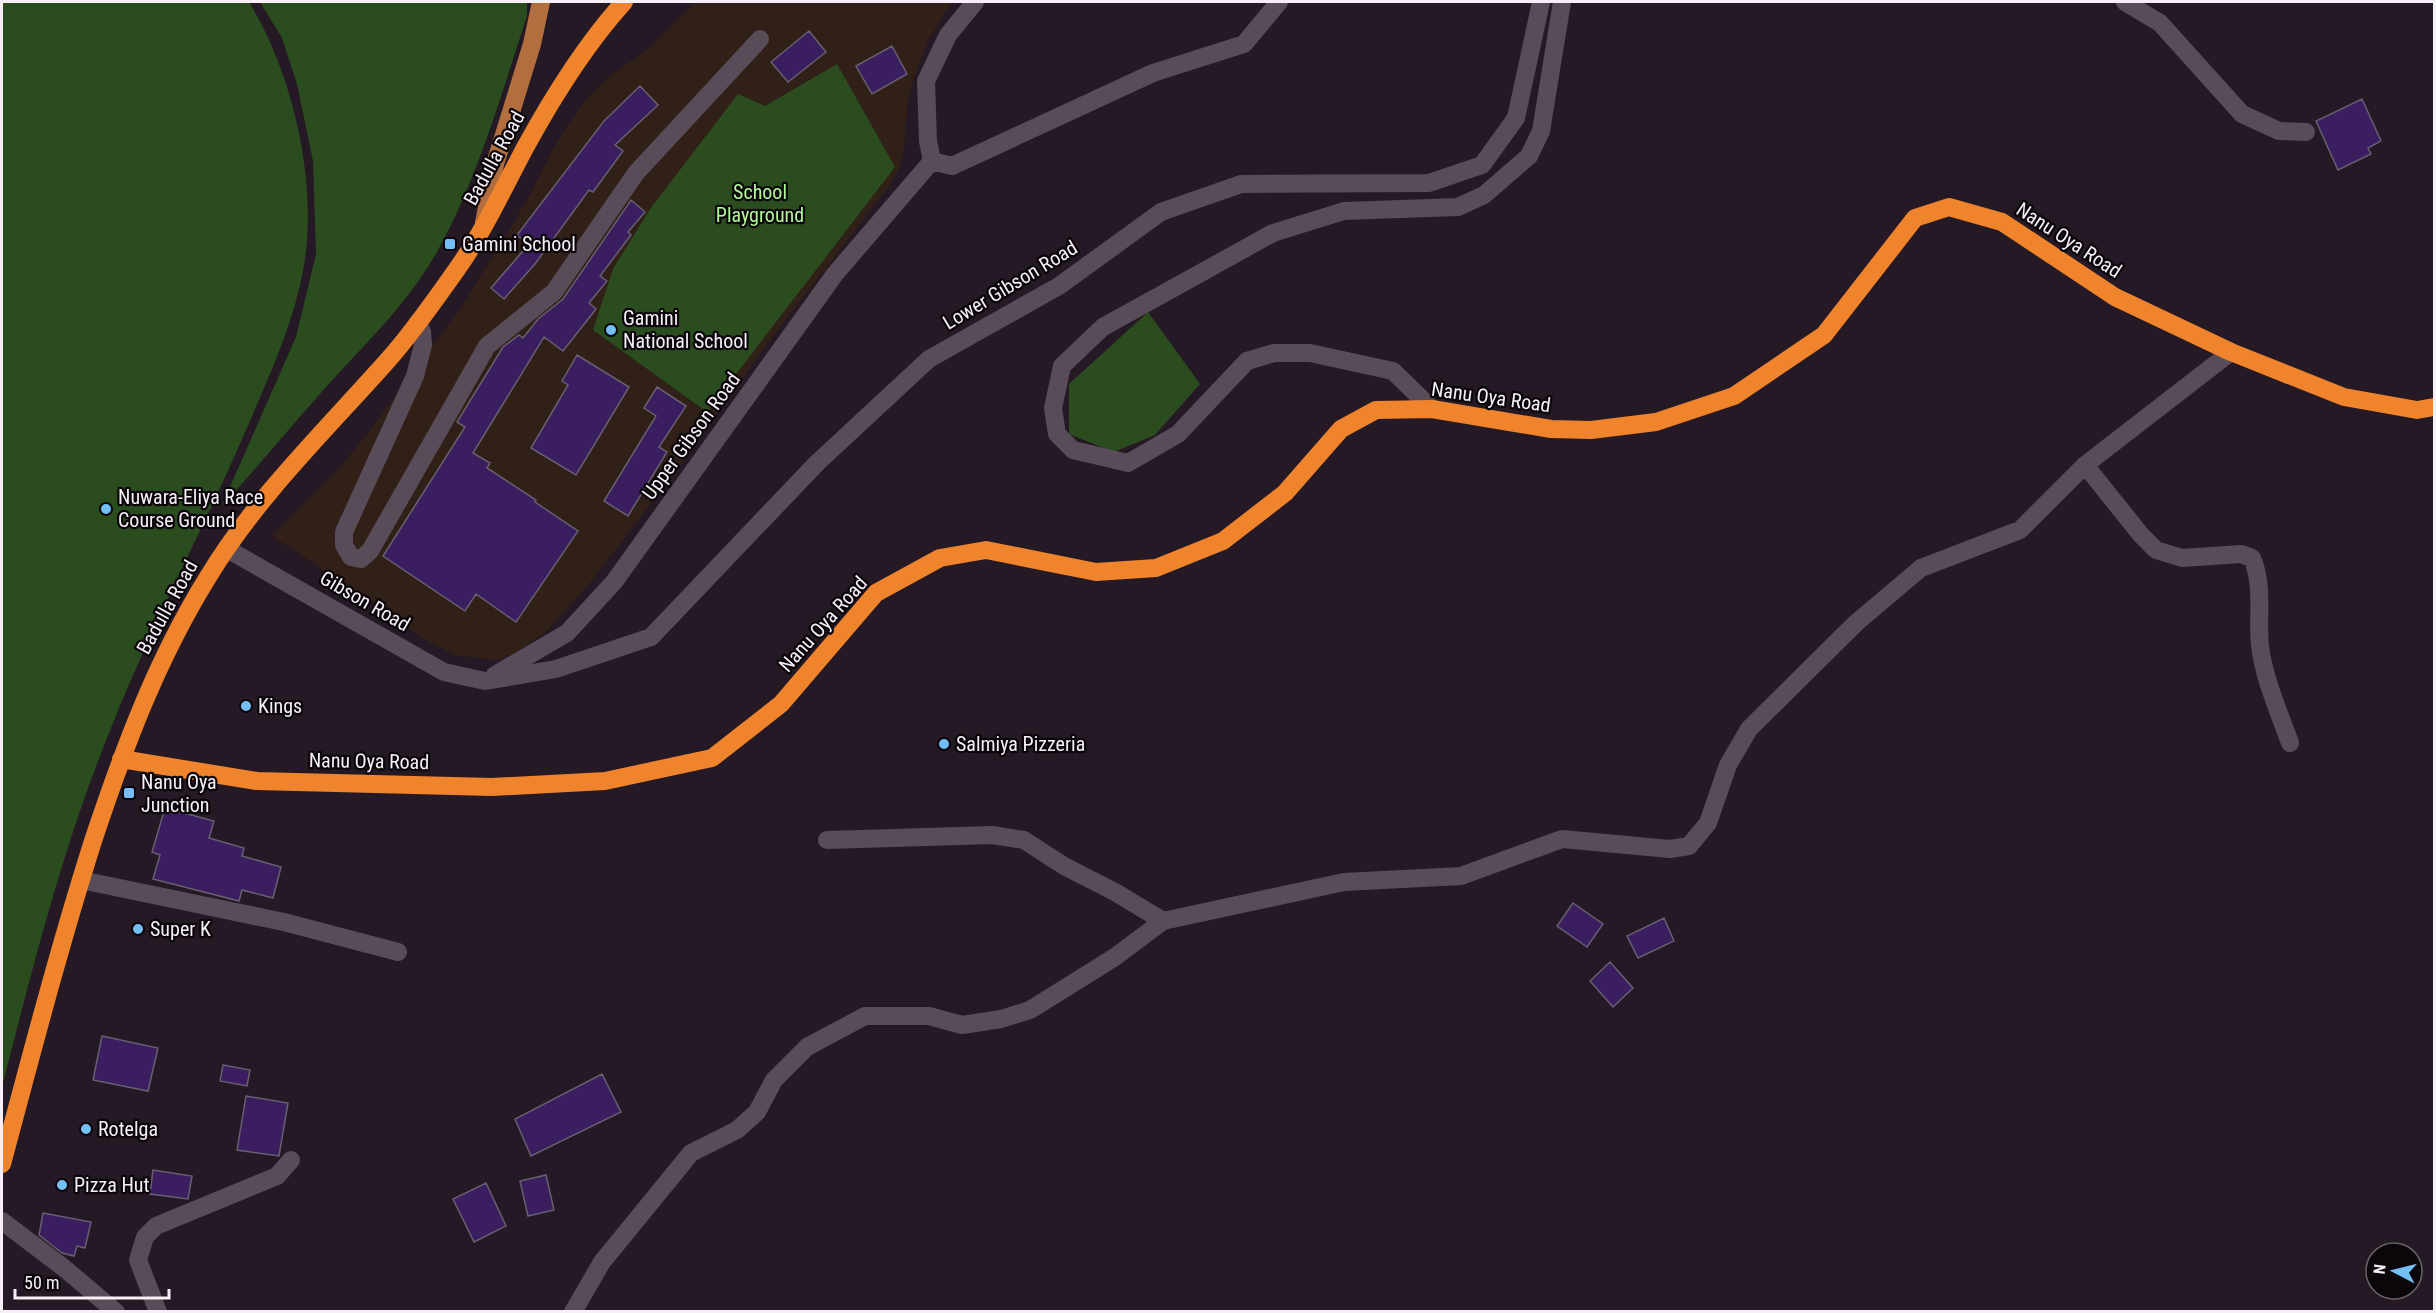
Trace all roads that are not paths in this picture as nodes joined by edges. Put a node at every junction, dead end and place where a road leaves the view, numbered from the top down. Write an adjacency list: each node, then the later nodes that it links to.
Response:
1 (541, 2): 11 (main road)
2 (624, 2): 11 (highway, Badulla Road)
3 (975, 2): 10 (street)
4 (1279, 2): 10 (street)
5 (1541, 2): 18 (street, Lower Gibson Road)
6 (1562, 2): 15 (street)
7 (2125, 2): 9 (street)
8 (760, 39): 12 (street)
9 (2306, 132)
10 (932, 161): 18 (street, Upper Gibson Road)
11 (484, 222): 12 (highway, Badulla Road)
12 (418, 322): 17 (highway, Badulla Road)
13 (2231, 352): 14 (highway, Nanu Oya Road); 15 (highway, Nanu Oya Road); 16 (street)
14 (2434, 407)
15 (1432, 409): 20 (highway, Nanu Oya Road)
16 (2085, 465): 19 (street); 23 (street)
17 (227, 549): 18 (street, Gibson Road); 20 (highway, Badulla Road)
18 (485, 681)
19 (2290, 743)
20 (121, 759): 22 (highway, Badulla Road)
21 (827, 840): 23 (street)
22 (81, 880): 24 (street); 26 (highway, Badulla Road)
23 (1162, 921): 30 (street)
24 (398, 952)
25 (291, 1160): 29 (street)
26 (2, 1164)
27 (2, 1221): 28 (street)
28 (116, 1311)
29 (158, 1311)
30 (573, 1311)

